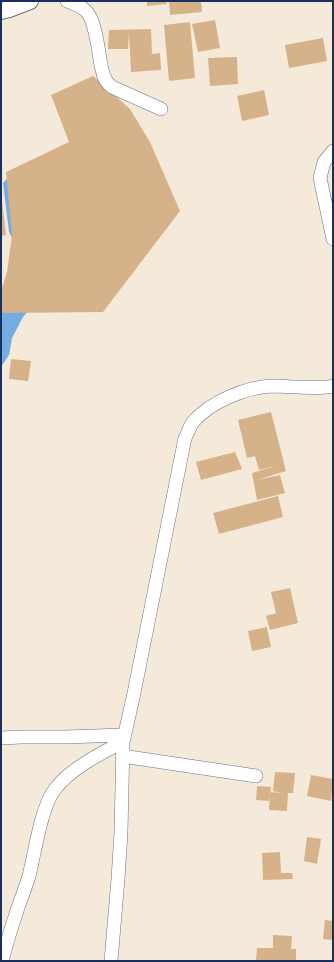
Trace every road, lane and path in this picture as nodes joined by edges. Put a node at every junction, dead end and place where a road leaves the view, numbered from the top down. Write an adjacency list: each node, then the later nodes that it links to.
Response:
1 (30, 1): 3 (street)
2 (67, 1): 4 (street)
3 (1, 11)
4 (161, 109)
5 (333, 151): 6 (street)
6 (333, 239)
7 (333, 386): 9 (street)
8 (1, 738): 9 (street)
9 (123, 739): 10 (street); 12 (street)
10 (122, 756): 11 (street); 13 (street)
11 (256, 776)
12 (2, 961)
13 (111, 961)

